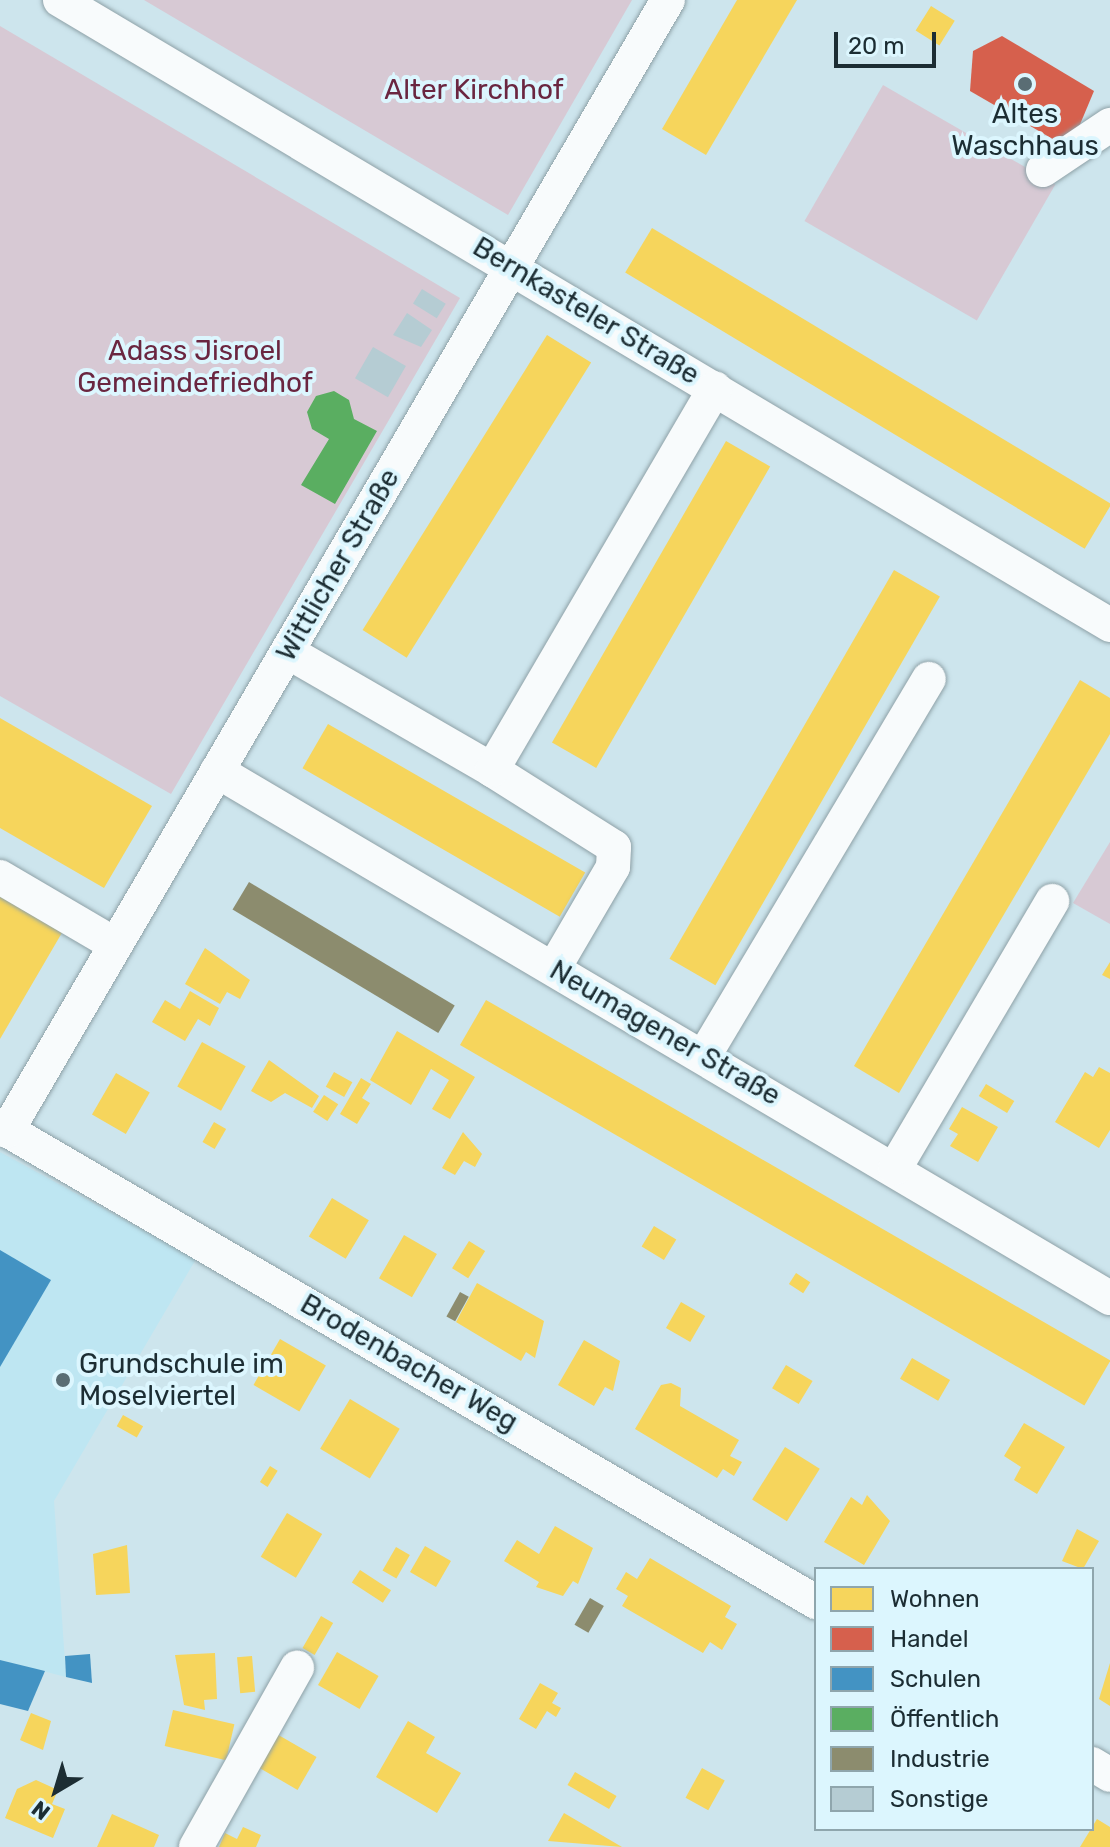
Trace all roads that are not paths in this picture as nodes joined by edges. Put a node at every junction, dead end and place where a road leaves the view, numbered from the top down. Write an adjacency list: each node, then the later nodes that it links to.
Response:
1 (60, 0): 5 (street, Bernkasteler Straße)
2 (668, 0): 5 (street, Wittlicher Straße)
3 (1110, 125): 4 (street)
4 (1043, 170)
5 (513, 266): 6 (street, Bernkasteler Straße); 8 (street, Wittlicher Straße)
6 (715, 388): 7 (street, Bernkasteler Straße); 10 (street)
7 (1110, 625)
8 (288, 652): 10 (street); 11 (street, Wittlicher Straße)
9 (929, 679): 16 (street)
10 (492, 770): 15 (street)
11 (217, 771): 14 (street, Wittlicher Straße); 15 (street, Neumagener Straße)
12 (0, 877): 14 (street)
13 (1052, 901): 18 (street)
14 (116, 945): 17 (street, Wittlicher Straße)
15 (554, 968): 16 (street, Neumagener Straße)
16 (704, 1056): 18 (street, Neumagener Straße)
17 (4, 1128): 20 (street, Brodenbacher Weg)
18 (895, 1168): 19 (street, Neumagener Straße)
19 (1105, 1285)
20 (814, 1601)
21 (297, 1668): 22 (street)
22 (196, 1847)

